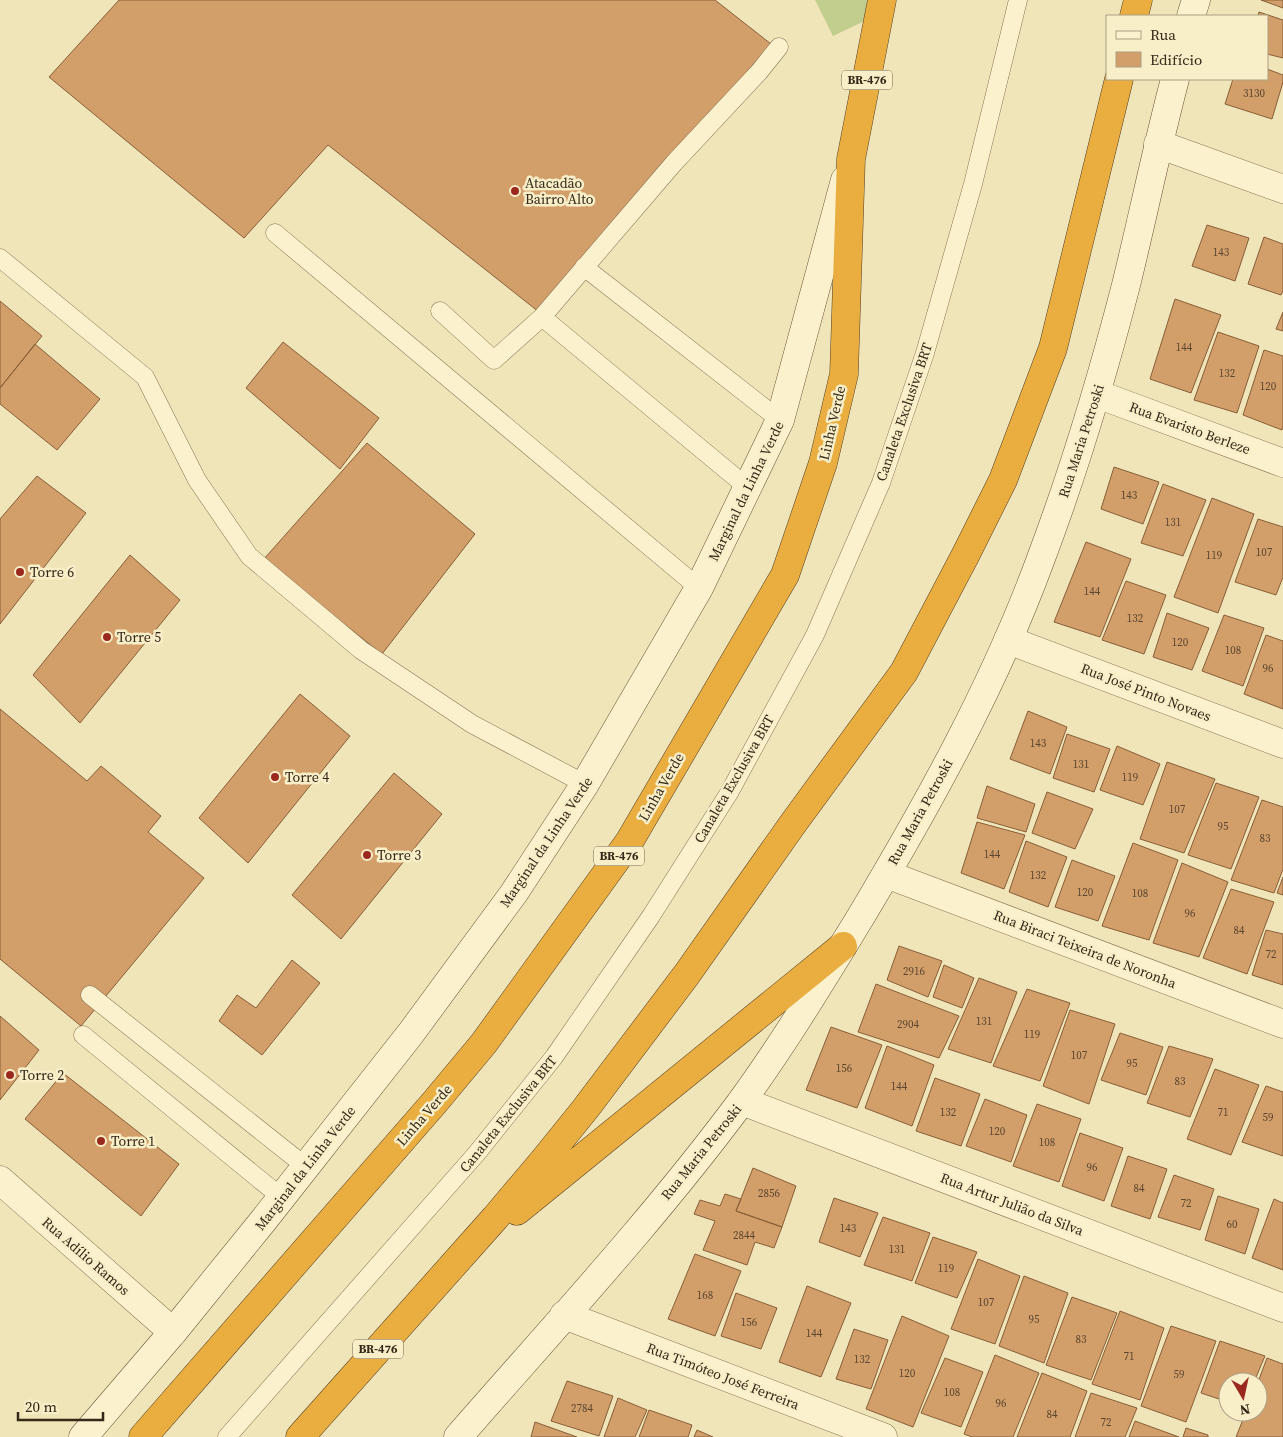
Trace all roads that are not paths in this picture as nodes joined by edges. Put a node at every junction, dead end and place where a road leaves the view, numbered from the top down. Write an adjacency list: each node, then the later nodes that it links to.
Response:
1 (882, 0): 11 (highway, Linha Verde / BR-476)
2 (1018, 0): 41 (lane, Canaleta Exclusiva BRT)
3 (1138, 0): 5 (highway)
4 (1196, 0): 6 (main road)
5 (1134, 15)
6 (1191, 15)
7 (779, 48): 15 (lane)
8 (1119, 80): 35 (highway, BR-476)
9 (1175, 80): 10 (main road, Rua Maria Petroski)
10 (1158, 144): 12 (main road); 18 (main road, Rua Maria Petroski)
11 (851, 160): 19 (main road, Marginal da Linha Verde); 40 (highway, Linha Verde / BR-476)
12 (1283, 189)
13 (275, 234): 22 (lane)
14 (0, 258): 25 (lane)
15 (584, 267): 17 (lane); 19 (lane)
16 (440, 311): 17 (lane)
17 (542, 317): 21 (lane)
18 (1097, 394): 20 (main road, Rua Evaristo Berleze); 23 (main road, Rua Maria Petroski)
19 (780, 420): 21 (main road, Marginal da Linha Verde)
20 (1283, 463)
21 (747, 487): 22 (main road, Marginal da Linha Verde)
22 (699, 588): 25 (main road, Marginal da Linha Verde)
23 (1008, 640): 24 (main road, Rua José Pinto Novaes); 26 (main road, Rua Maria Petroski)
24 (1283, 744)
25 (585, 784): 32 (main road, Marginal da Linha Verde)
26 (886, 874): 27 (main road, Rua Maria Petroski); 29 (main road, Rua Biraci Teixeira de Noronha)
27 (843, 946): 31 (main road, Rua Maria Petroski); 35 (highway)
28 (90, 995): 32 (lane)
29 (1283, 1024)
30 (83, 1035): 34 (lane)
31 (742, 1101): 36 (main road, Rua Artur Julião da Silva); 37 (main road, Rua Maria Petroski)
32 (305, 1166): 34 (main road, Marginal da Linha Verde)
33 (0, 1180): 38 (main road, Rua Adílio Ramos)
34 (281, 1197): 38 (main road, Marginal da Linha Verde)
35 (456, 1261): 42 (highway, BR-476)
36 (1283, 1308)
37 (564, 1315): 43 (main road, Rua Maria Petroski); 44 (main road, Rua Timóteo José Ferreira)
38 (173, 1332): 39 (main road, Marginal da Linha Verde)
39 (83, 1437)
40 (143, 1437)
41 (227, 1437)
42 (300, 1437)
43 (458, 1437)
44 (883, 1437)

